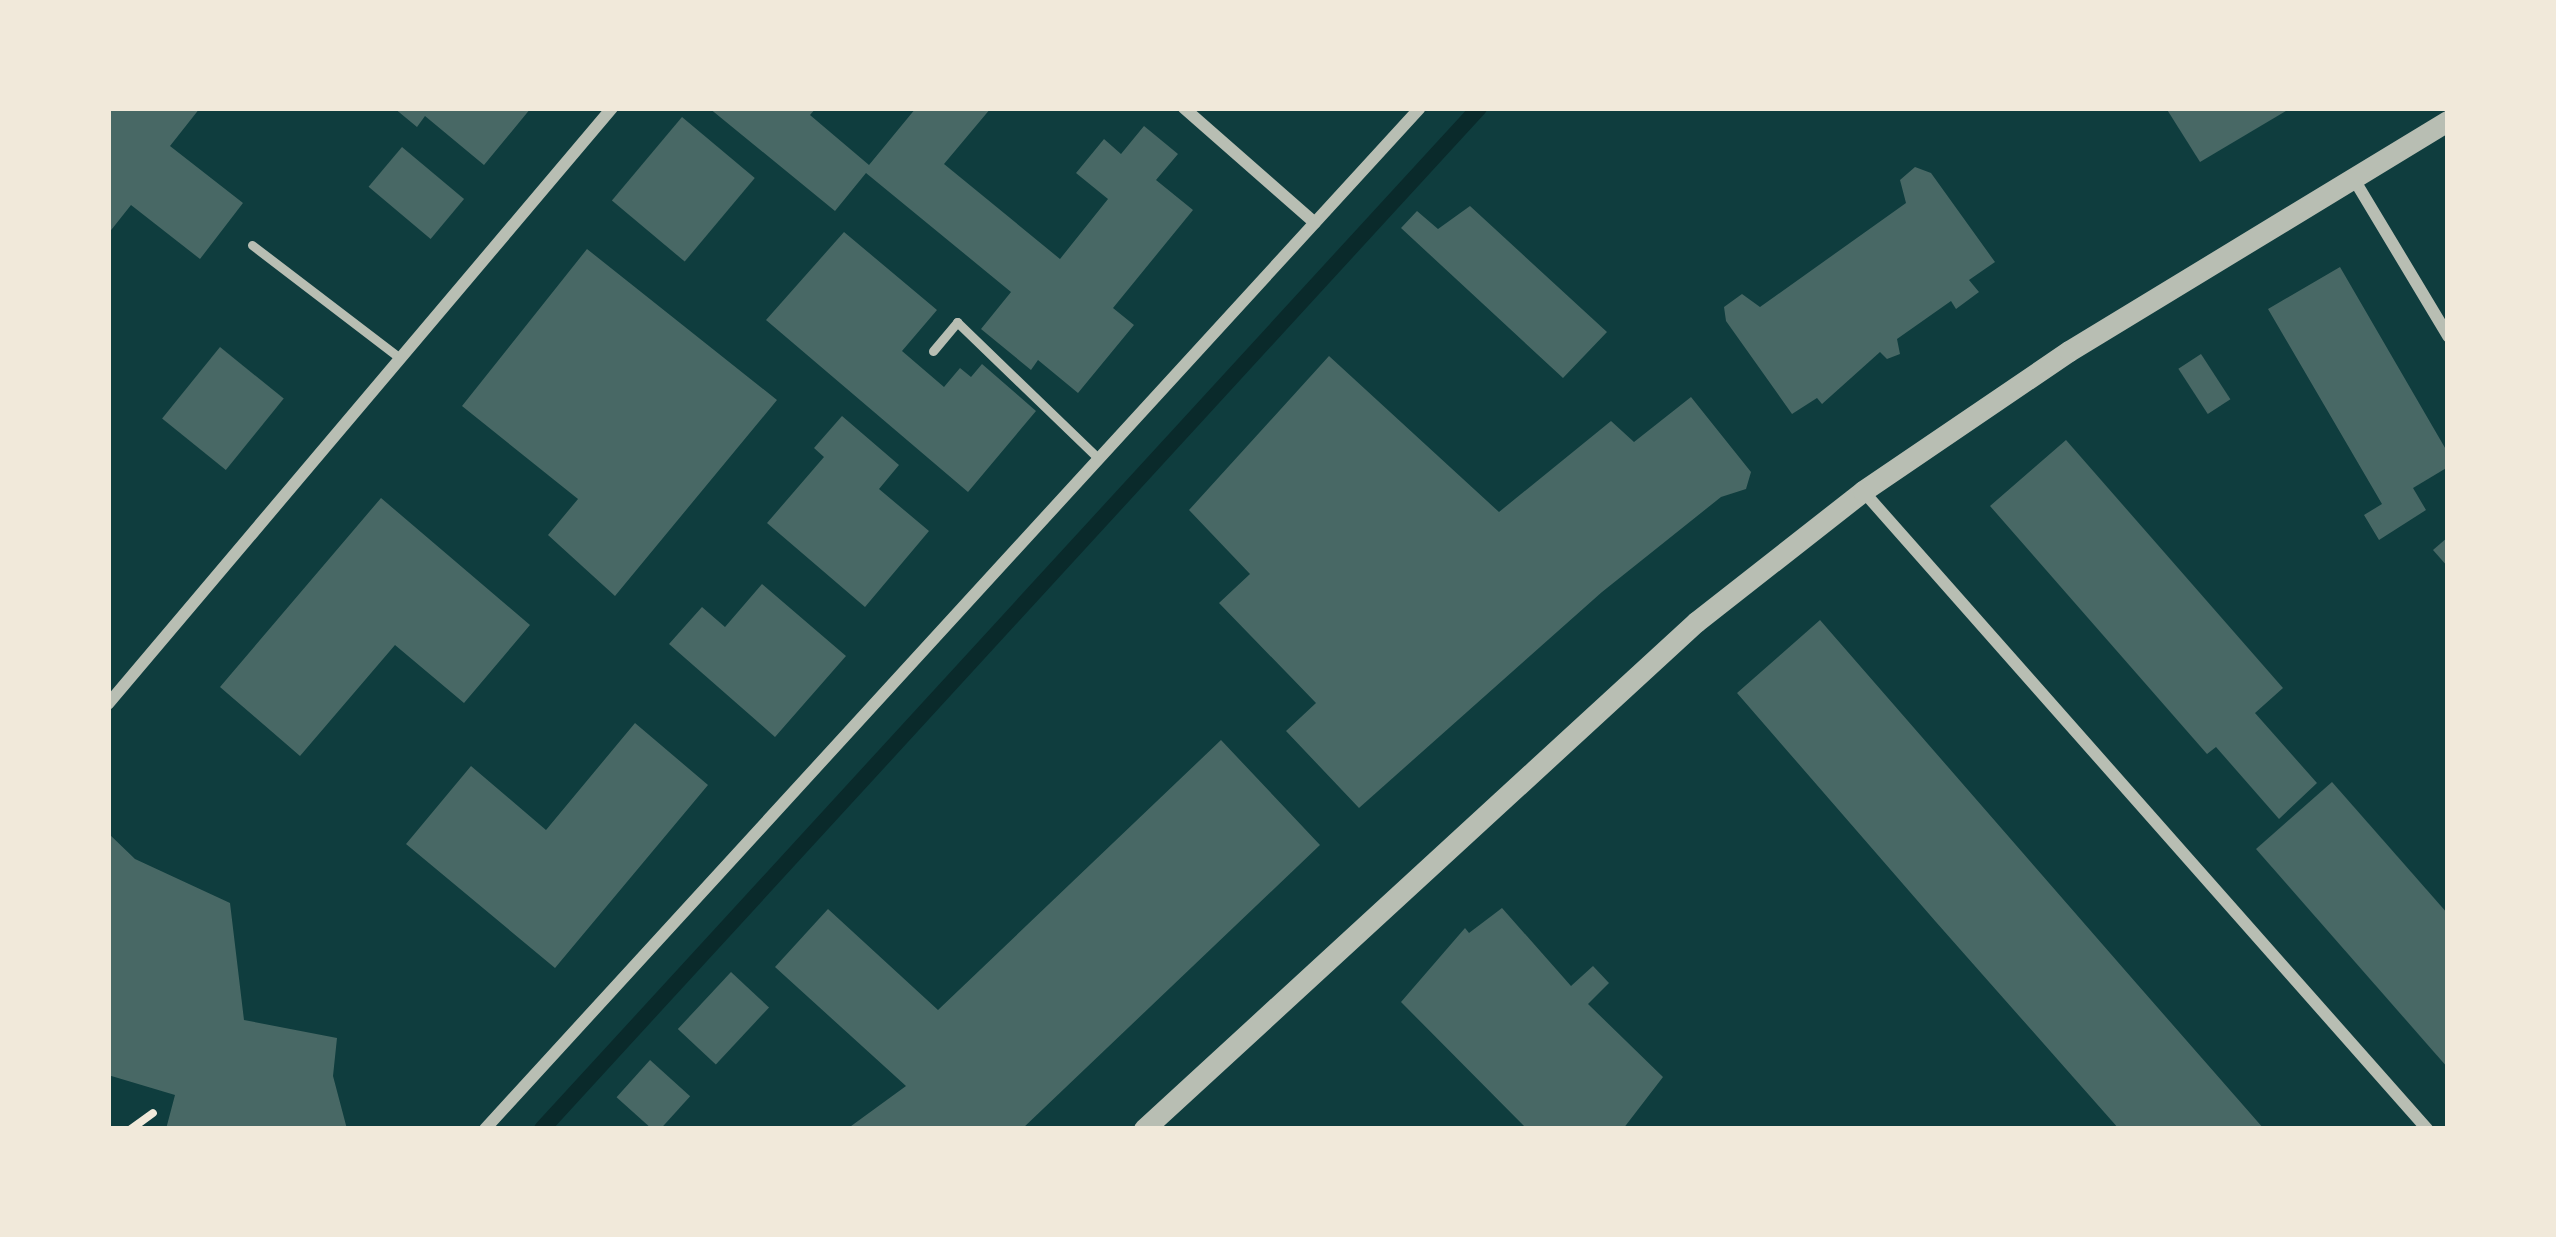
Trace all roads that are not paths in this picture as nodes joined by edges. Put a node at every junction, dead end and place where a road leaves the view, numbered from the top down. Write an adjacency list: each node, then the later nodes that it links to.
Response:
1 (612, 108): 10 (street)
2 (1184, 108): 6 (street)
3 (1420, 108): 6 (street)
4 (2448, 122): 5 (street)
5 (2351, 176): 8 (street); 12 (street)
6 (1315, 223): 11 (street)
7 (252, 245): 10 (lane)
8 (2448, 336)
9 (933, 351): 11 (lane)
10 (397, 356): 13 (street)
11 (1099, 459): 14 (street)
12 (1863, 491): 15 (street); 16 (street)
13 (108, 704)
14 (484, 1129)
15 (1144, 1129)
16 (2427, 1129)

